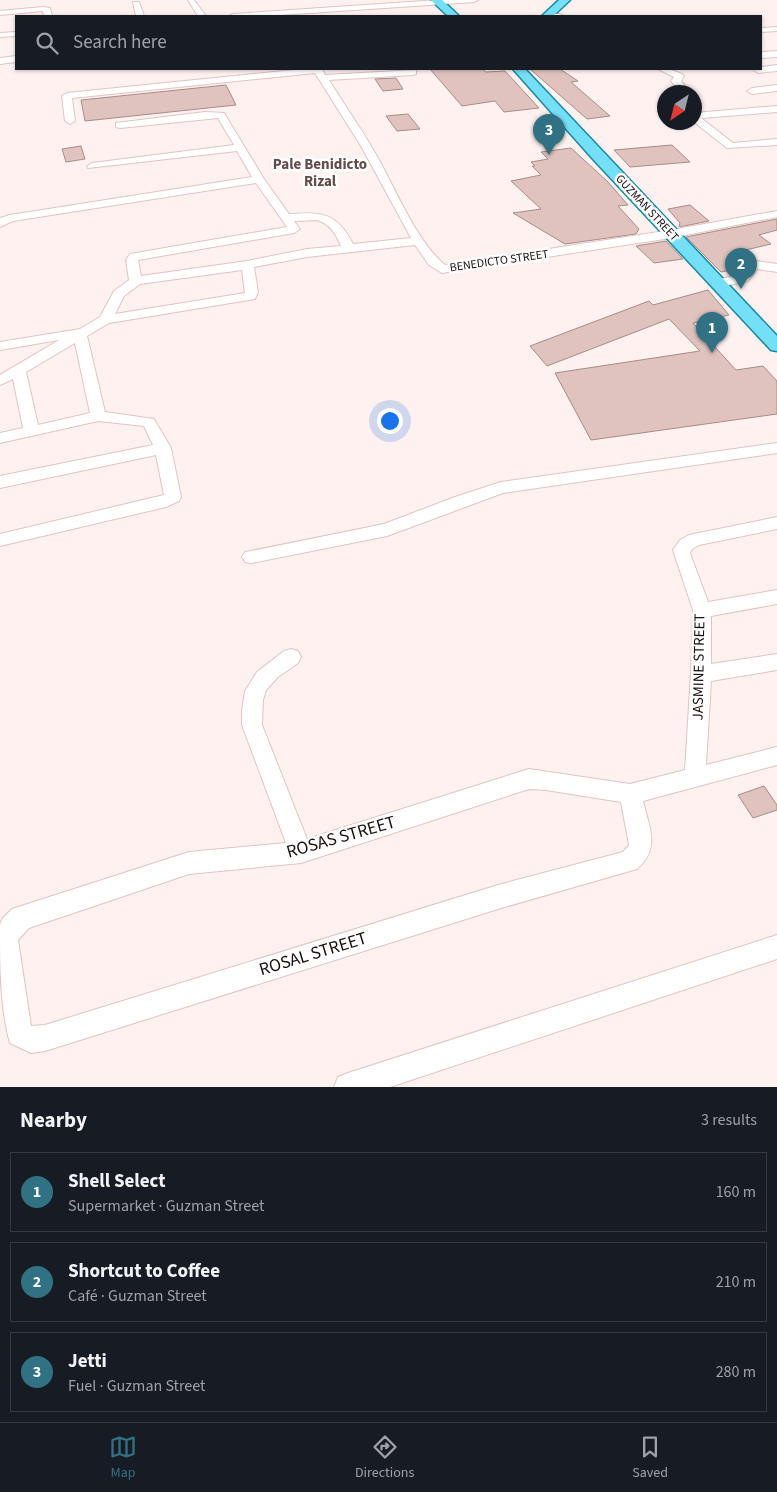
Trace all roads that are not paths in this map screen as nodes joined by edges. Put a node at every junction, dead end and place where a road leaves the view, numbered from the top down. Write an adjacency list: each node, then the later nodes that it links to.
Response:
1 (191, 0): 10 (street)
2 (474, 0): 4 (street)
3 (565, 0): 13 (main road)
4 (437, 2): 6 (street); 12 (main road)
5 (136, 4): 9 (street)
6 (281, 12): 11 (street)
7 (0, 13): 8 (street)
8 (48, 15)
9 (140, 15)
10 (201, 15)
11 (245, 15)
12 (453, 15)
13 (549, 15)
14 (762, 30): 15 (street)
15 (775, 31)
16 (15, 34): 17 (street)
17 (0, 35)
18 (777, 54): 19 (street)
19 (762, 55)
20 (15, 59): 21 (street)
21 (0, 61)
22 (777, 68): 25 (street)
23 (520, 70): 43 (main road, GUZMAN STREET)
24 (664, 70): 28 (street)
25 (762, 70)
26 (319, 72): 27 (street); 33 (street); 45 (street, BENEDICTO STREET)
27 (413, 72)
28 (679, 85)
29 (777, 88): 30 (street)
30 (752, 91)
31 (777, 109): 32 (street)
32 (702, 116)
33 (70, 121)
34 (702, 124): 36 (street)
35 (120, 126): 37 (street)
36 (777, 142)
37 (241, 147): 38 (street); 39 (street)
38 (92, 166)
39 (259, 179): 41 (street); 42 (street)
40 (777, 214): 43 (street)
41 (285, 218): 44 (street); 46 (street)
42 (0, 223)
43 (671, 234): 45 (street, BENEDICTO STREET); 50 (main road, GUZMAN STREET)
44 (300, 241): 46 (street); 47 (street); 49 (street)
45 (419, 241): 46 (street)
46 (349, 249)
47 (247, 265): 49 (street); 51 (street)
48 (777, 268): 50 (street)
49 (136, 282): 51 (street)
50 (719, 283): 54 (main road, GUZMAN STREET)
51 (105, 320): 52 (street)
52 (80, 333): 53 (street); 55 (street); 57 (street)
53 (0, 346)
54 (777, 346)
55 (18, 370): 56 (street); 58 (street)
56 (0, 380)
57 (98, 416): 58 (street); 60 (street)
58 (31, 429): 59 (street)
59 (0, 438)
60 (163, 448): 62 (street); 64 (street)
61 (777, 448): 65 (street)
62 (0, 482)
63 (776, 525): 67 (street, JASMINE STREET)
64 (0, 540)
65 (250, 557)
66 (777, 597): 67 (street)
67 (702, 610): 70 (street, JASMINE STREET)
68 (291, 657): 74 (street)
69 (777, 662): 70 (street)
70 (701, 674): 72 (street, JASMINE STREET)
71 (777, 756): 72 (street)
72 (695, 776): 73 (street)
73 (630, 794): 74 (street, ROSAS STREET); 75 (street, ROSAL STREET)
74 (301, 852): 75 (street, ROSAS STREET)
75 (6, 940)
76 (777, 947): 77 (street)
77 (348, 1087)

